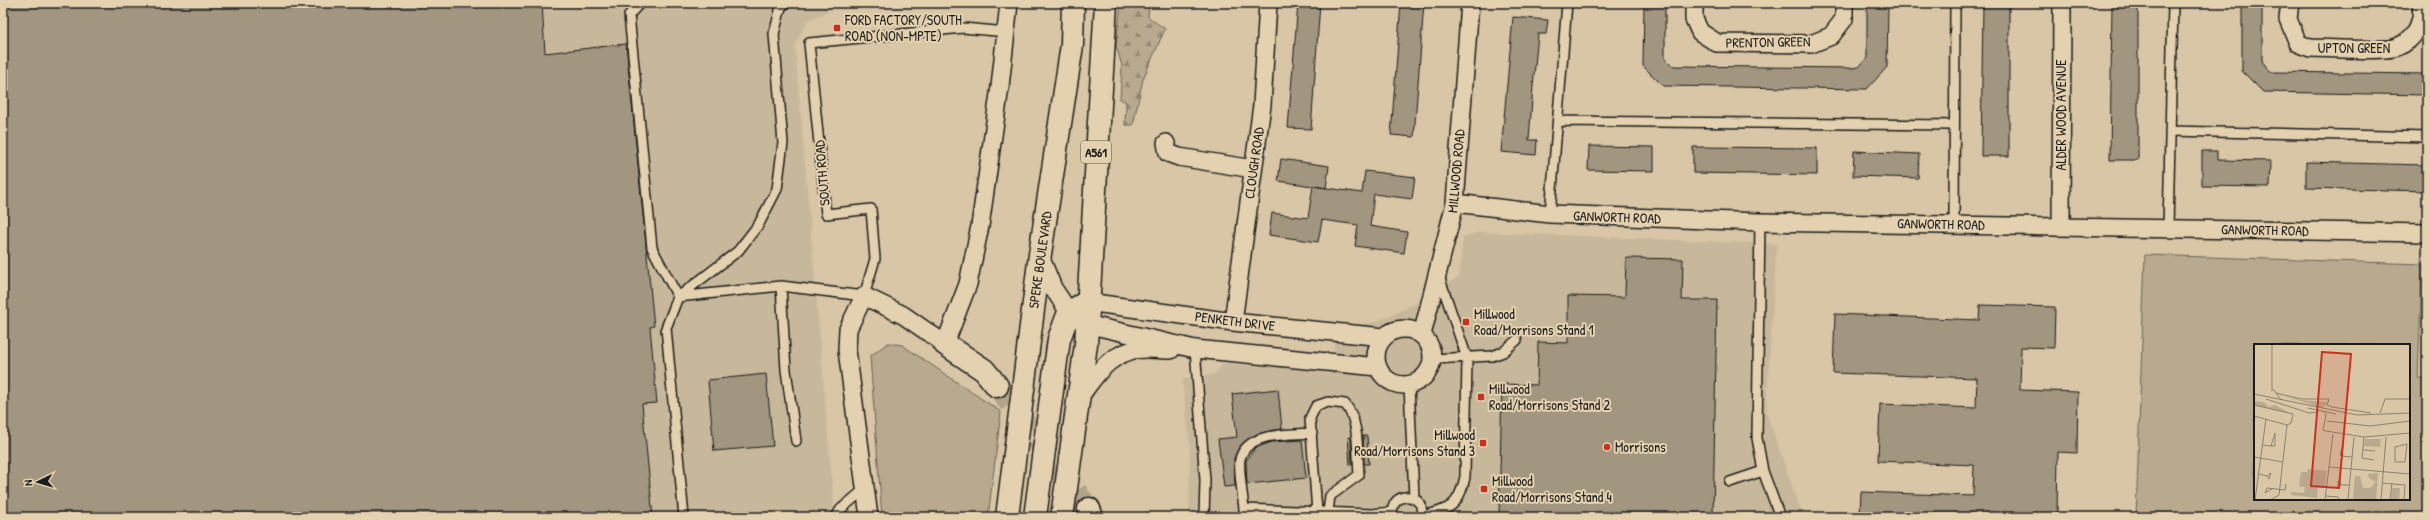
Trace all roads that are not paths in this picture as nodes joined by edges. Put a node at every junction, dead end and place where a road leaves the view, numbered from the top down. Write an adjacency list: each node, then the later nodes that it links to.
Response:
1 (640, 3): 34 (lane)
2 (786, 3): 34 (lane)
3 (1009, 3): 16 (street)
4 (1073, 3): 30 (highway, SPEKE BOULEVARD)
5 (1106, 3): 35 (highway, A561)
6 (1268, 3): 22 (street, CLOUGH ROAD)
7 (1470, 3): 23 (street, MILLWOOD ROAD)
8 (1567, 3): 17 (lane)
9 (1694, 3): 10 (street, PRENTON GREEN)
10 (1844, 3)
11 (1955, 3): 18 (lane)
12 (2062, 3): 27 (street, ALDER WOOD AVENUE)
13 (2173, 3): 19 (lane)
14 (2290, 3): 15 (street, UPTON GREEN)
15 (2421, 3)
16 (1007, 32): 33 (lane, SOUTH ROAD); 40 (street)
17 (1558, 121): 18 (lane); 24 (lane)
18 (1954, 125): 26 (lane)
19 (2170, 131): 20 (lane); 28 (lane)
20 (2427, 137)
21 (1166, 143): 22 (street)
22 (1253, 169): 36 (street, CLOUGH ROAD)
23 (1455, 203): 24 (street, GANWORTH ROAD); 31 (street, MILLWOOD ROAD)
24 (1550, 214): 25 (street, GANWORTH ROAD)
25 (1760, 222): 26 (street, GANWORTH ROAD); 50 (lane)
26 (1954, 224): 27 (street, GANWORTH ROAD)
27 (2061, 226): 28 (street, GANWORTH ROAD)
28 (2168, 229): 29 (street, GANWORTH ROAD)
29 (2427, 233)
30 (1040, 254): 35 (street); 61 (highway, SPEKE BOULEVARD)
31 (1438, 272): 37 (street, MILLWOOD ROAD); 42 (lane)
32 (781, 286): 33 (lane); 34 (lane); 49 (lane)
33 (864, 296): 40 (street); 52 (street, SOUTH ROAD)
34 (678, 297): 58 (lane)
35 (1081, 313): 36 (street, PENKETH DRIVE); 41 (street); 47 (highway, A561); 62 (highway, A561)
36 (1233, 322): 38 (street, PENKETH DRIVE)
37 (1422, 335): 38 (street, PENKETH DRIVE); 43 (street)
38 (1384, 337): 44 (street)
39 (1517, 340): 42 (lane)
40 (945, 344): 46 (highway)
41 (1195, 349): 44 (street); 47 (street); 64 (lane)
42 (1467, 358): 43 (lane); 57 (lane)
43 (1432, 359): 45 (street)
44 (1378, 367): 45 (street)
45 (1409, 385): 53 (lane)
46 (997, 386)
47 (1078, 400): 63 (highway, A561)
48 (1312, 433): 54 (lane); 54 (lane); 55 (lane)
49 (796, 441)
50 (1763, 471): 51 (lane); 65 (lane)
51 (1730, 482)
52 (866, 488): 59 (lane); 60 (street, SOUTH ROAD)
53 (1414, 498): 56 (lane); 57 (lane)
54 (1317, 512): 55 (lane)
55 (1328, 512): 56 (lane)
56 (1392, 514)
57 (1422, 516)
58 (684, 517)
59 (836, 517)
60 (869, 517)
61 (1007, 517)
62 (1035, 517)
63 (1062, 517)
64 (1204, 517)
65 (1780, 517)

